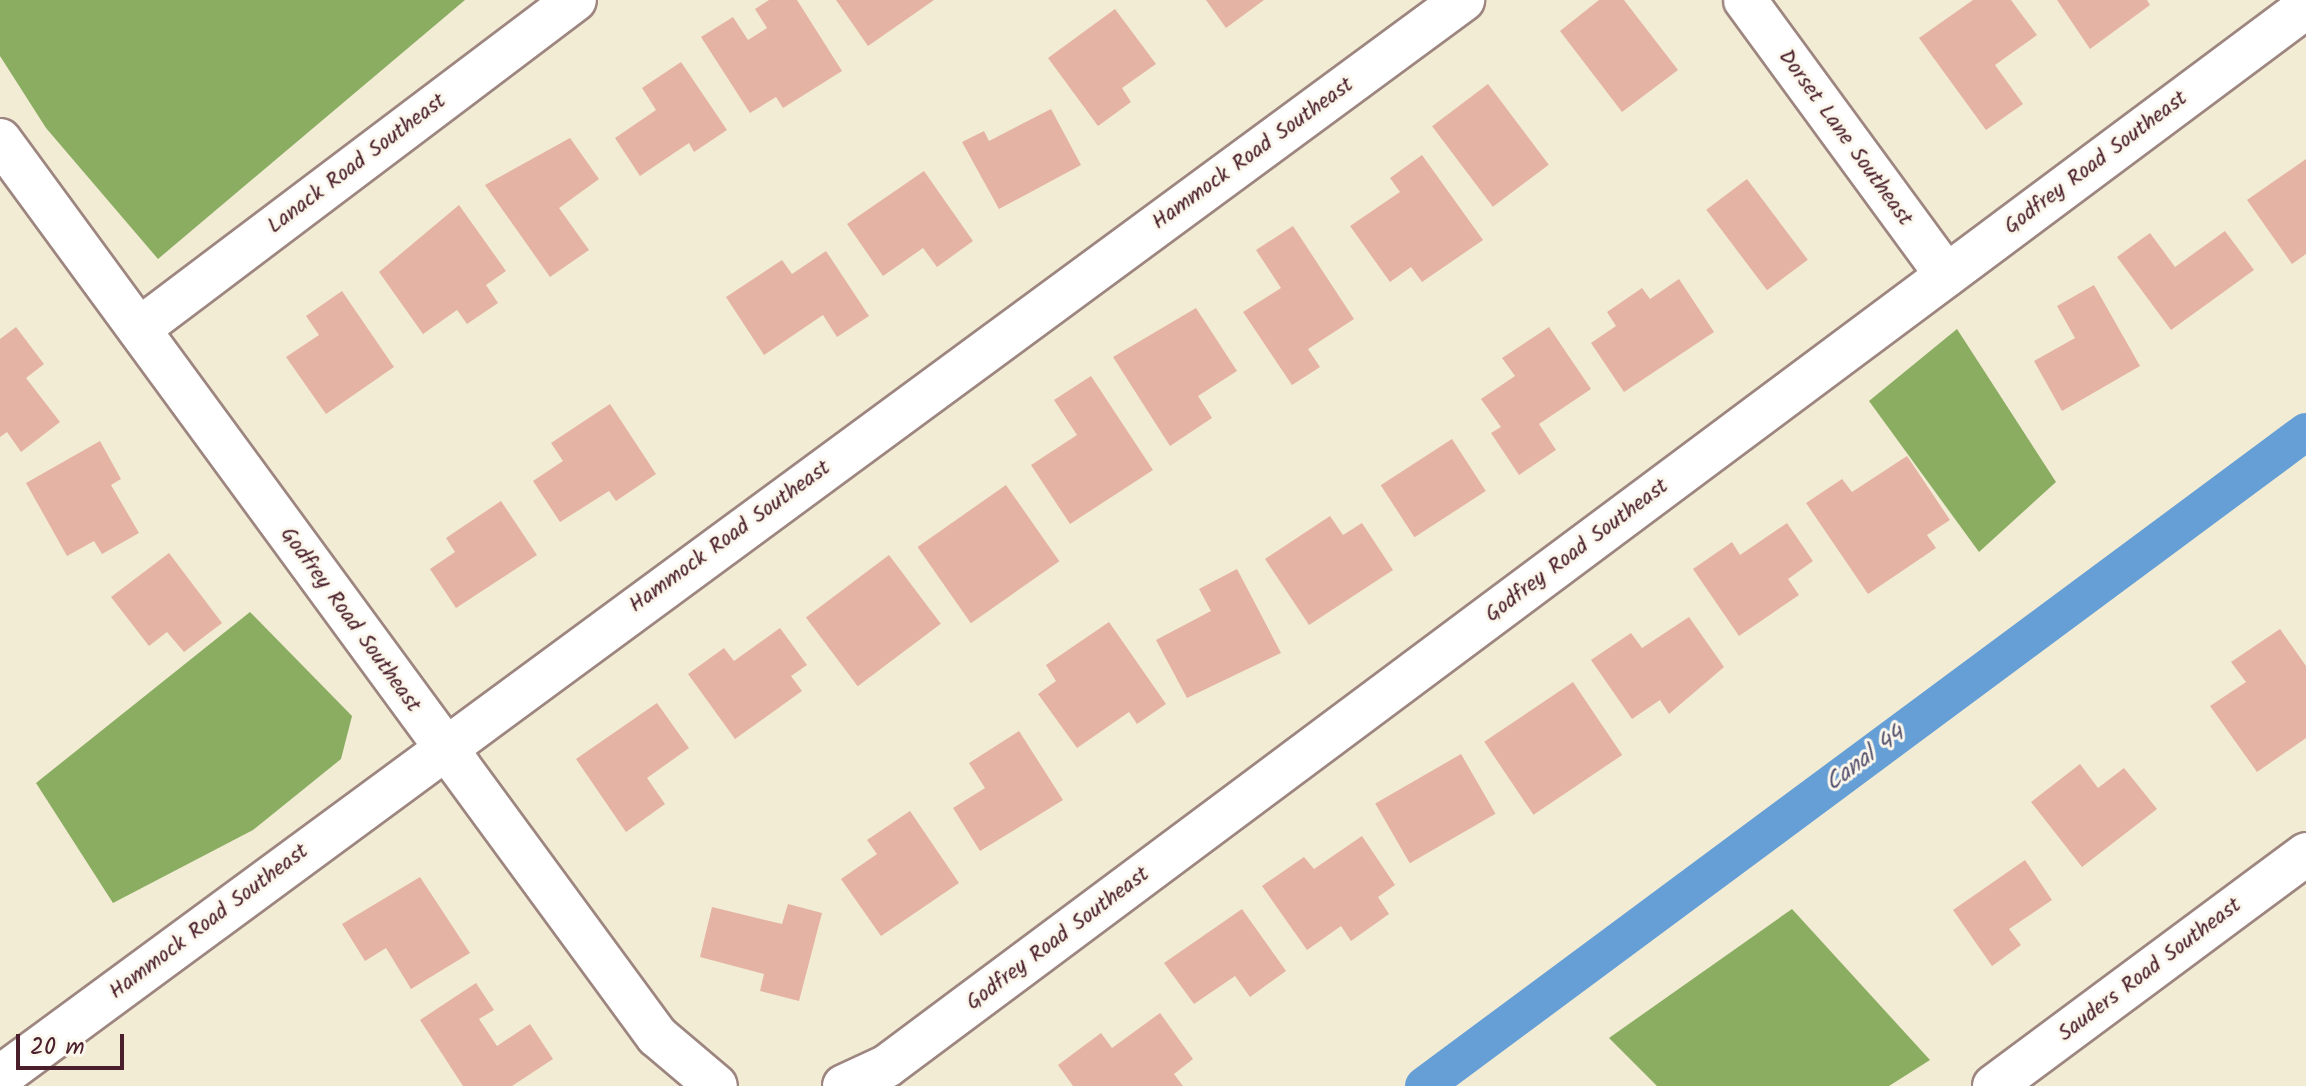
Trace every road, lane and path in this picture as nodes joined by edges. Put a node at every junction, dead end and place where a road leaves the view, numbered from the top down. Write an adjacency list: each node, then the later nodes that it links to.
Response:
1 (575, 0): 7 (street, Lanack Road Southeast)
2 (1463, 0): 8 (street, Hammock Road Southeast)
3 (1745, 0): 6 (street, Dorset Lane Southeast)
4 (2306, 7): 6 (street, Godfrey Road Southeast)
5 (0, 140): 7 (street, Godfrey Road Southeast)
6 (1946, 275): 12 (street, Godfrey Road Southeast)
7 (139, 329): 8 (street, Godfrey Road Southeast)
8 (442, 747): 10 (street, Hammock Road Southeast); 11 (street, Godfrey Road Southeast)
9 (2306, 854): 13 (street, Sauders Road Southeast)
10 (0, 1077)
11 (716, 1086)
12 (844, 1086)
13 (1994, 1086)

